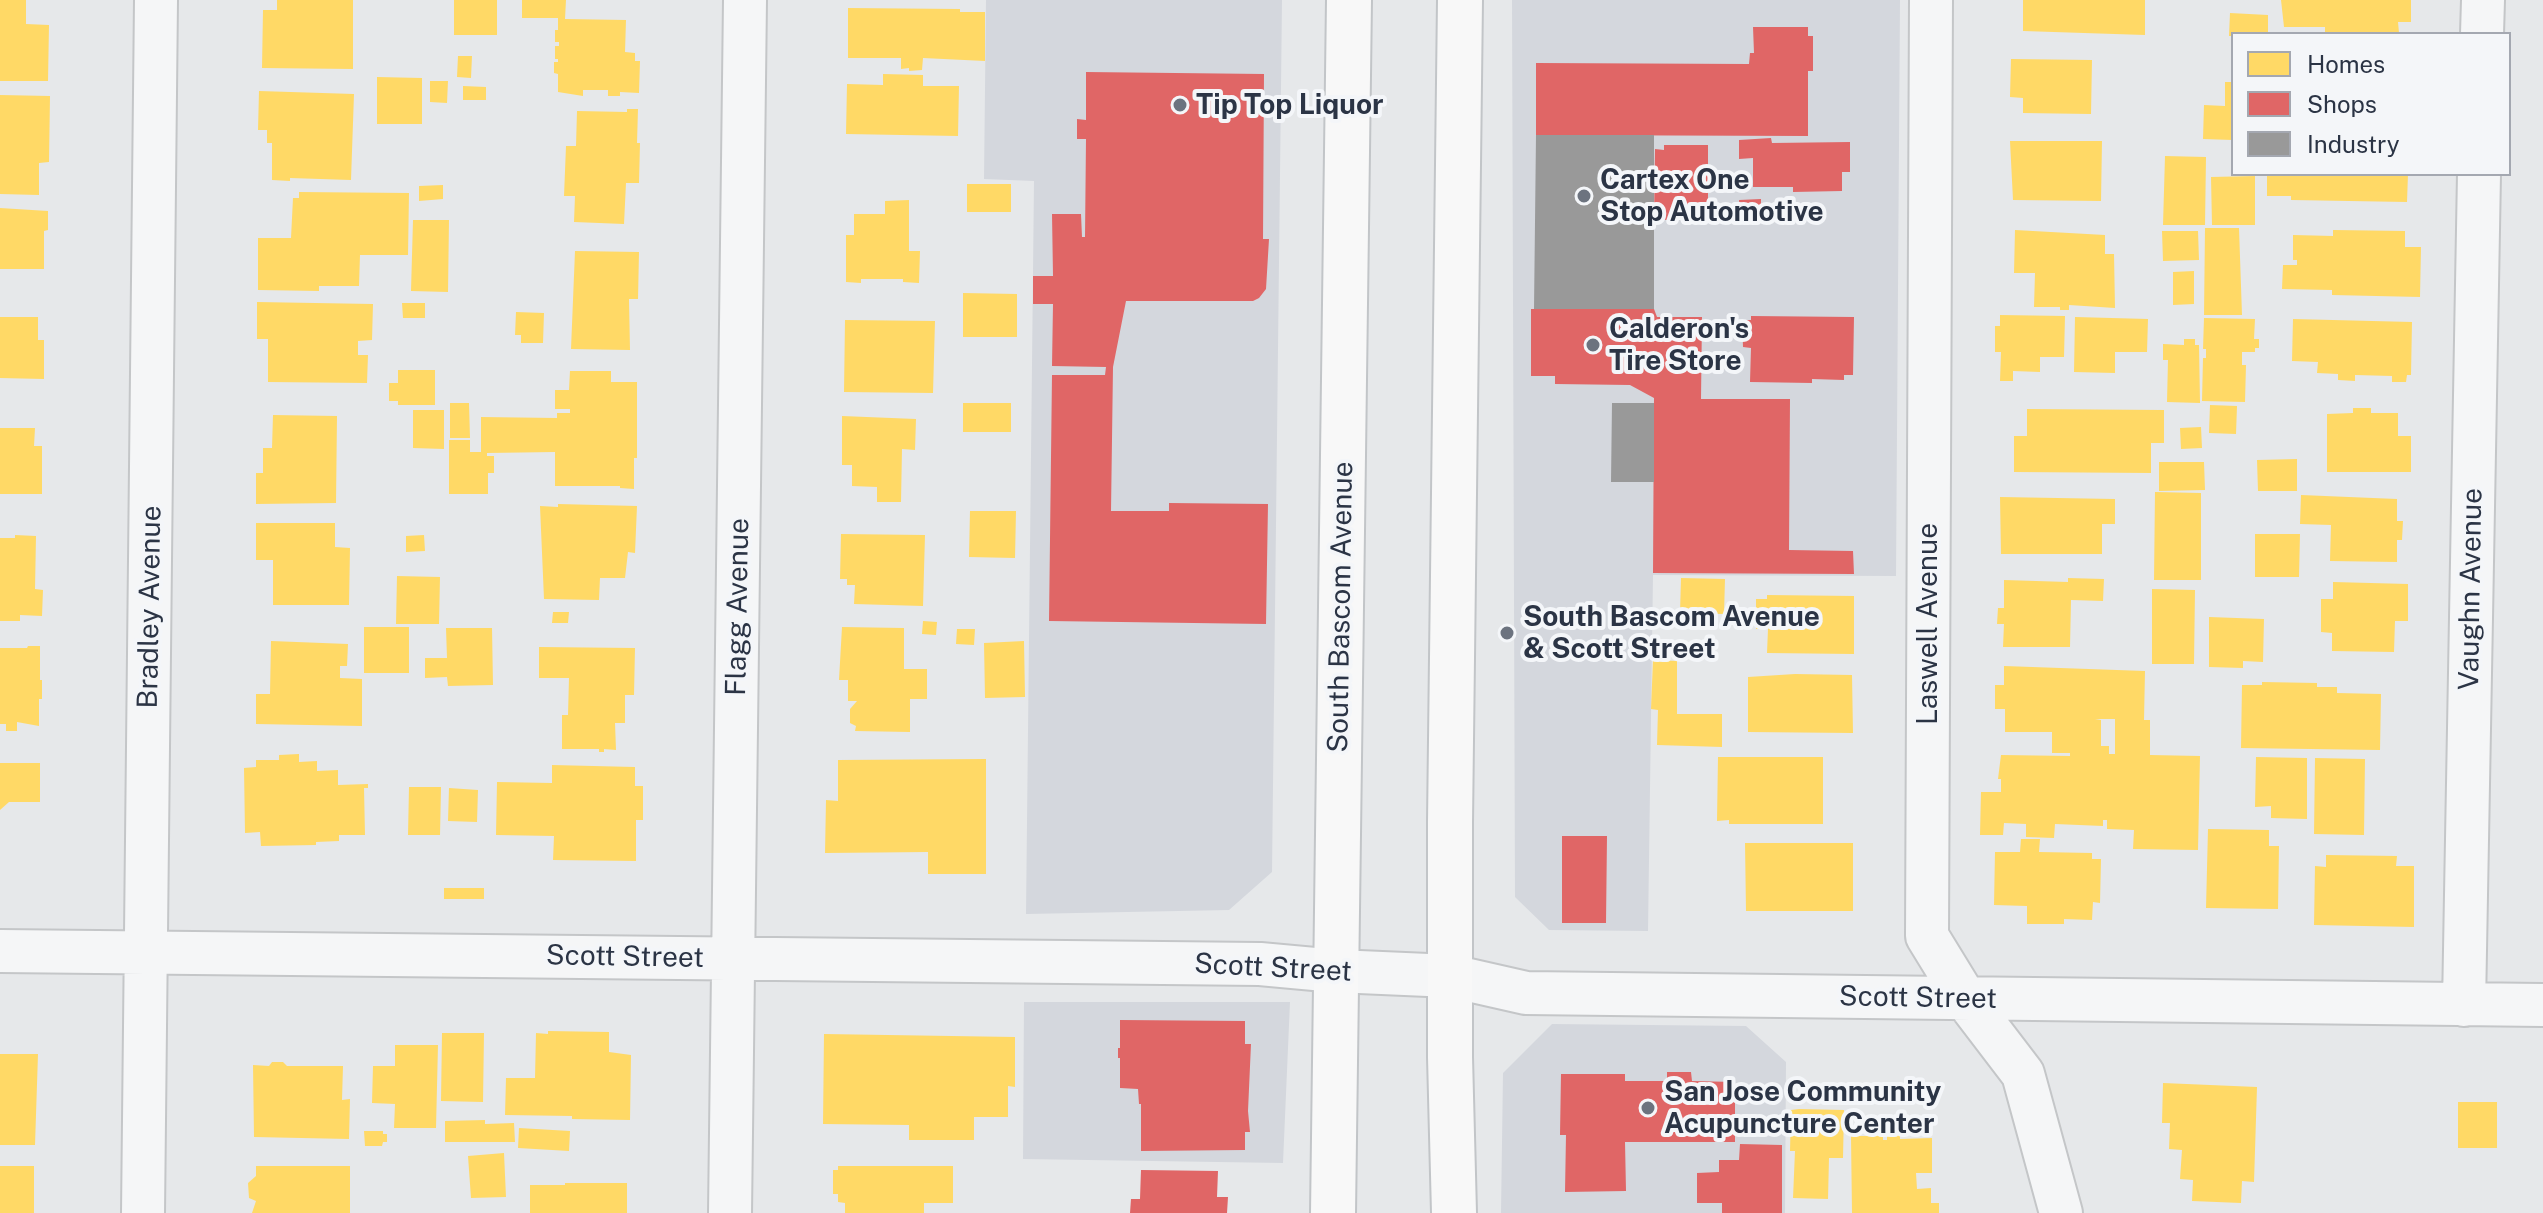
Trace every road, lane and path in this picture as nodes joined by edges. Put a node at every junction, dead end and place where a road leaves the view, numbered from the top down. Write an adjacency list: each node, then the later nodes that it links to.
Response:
1 (156, 0): 10 (street, Bradley Avenue)
2 (745, 0): 11 (street, Flagg Avenue)
3 (1349, 0): 12 (main road, South Bascom Avenue)
4 (1460, 0): 13 (main road)
5 (1931, 0): 14 (street, Laswell Avenue)
6 (2483, 0): 7 (street)
7 (2482, 32)
8 (2479, 176): 15 (street, Vaughn Avenue)
9 (0, 951): 10 (street, Scott Street)
10 (147, 952): 11 (street, Scott Street); 17 (street, Bradley Avenue)
11 (733, 959): 12 (street, Scott Street); 18 (street, Flagg Avenue)
12 (1336, 971): 13 (street, Scott Street); 19 (main road, South Bascom Avenue)
13 (1451, 976): 14 (street, Scott Street); 20 (main road)
14 (1965, 998): 15 (street, Scott Street); 21 (street, Laswell Avenue)
15 (2464, 1005): 16 (street, Scott Street)
16 (2543, 1005)
17 (143, 1213)
18 (730, 1213)
19 (1333, 1213)
20 (1454, 1213)
21 (2061, 1213)

